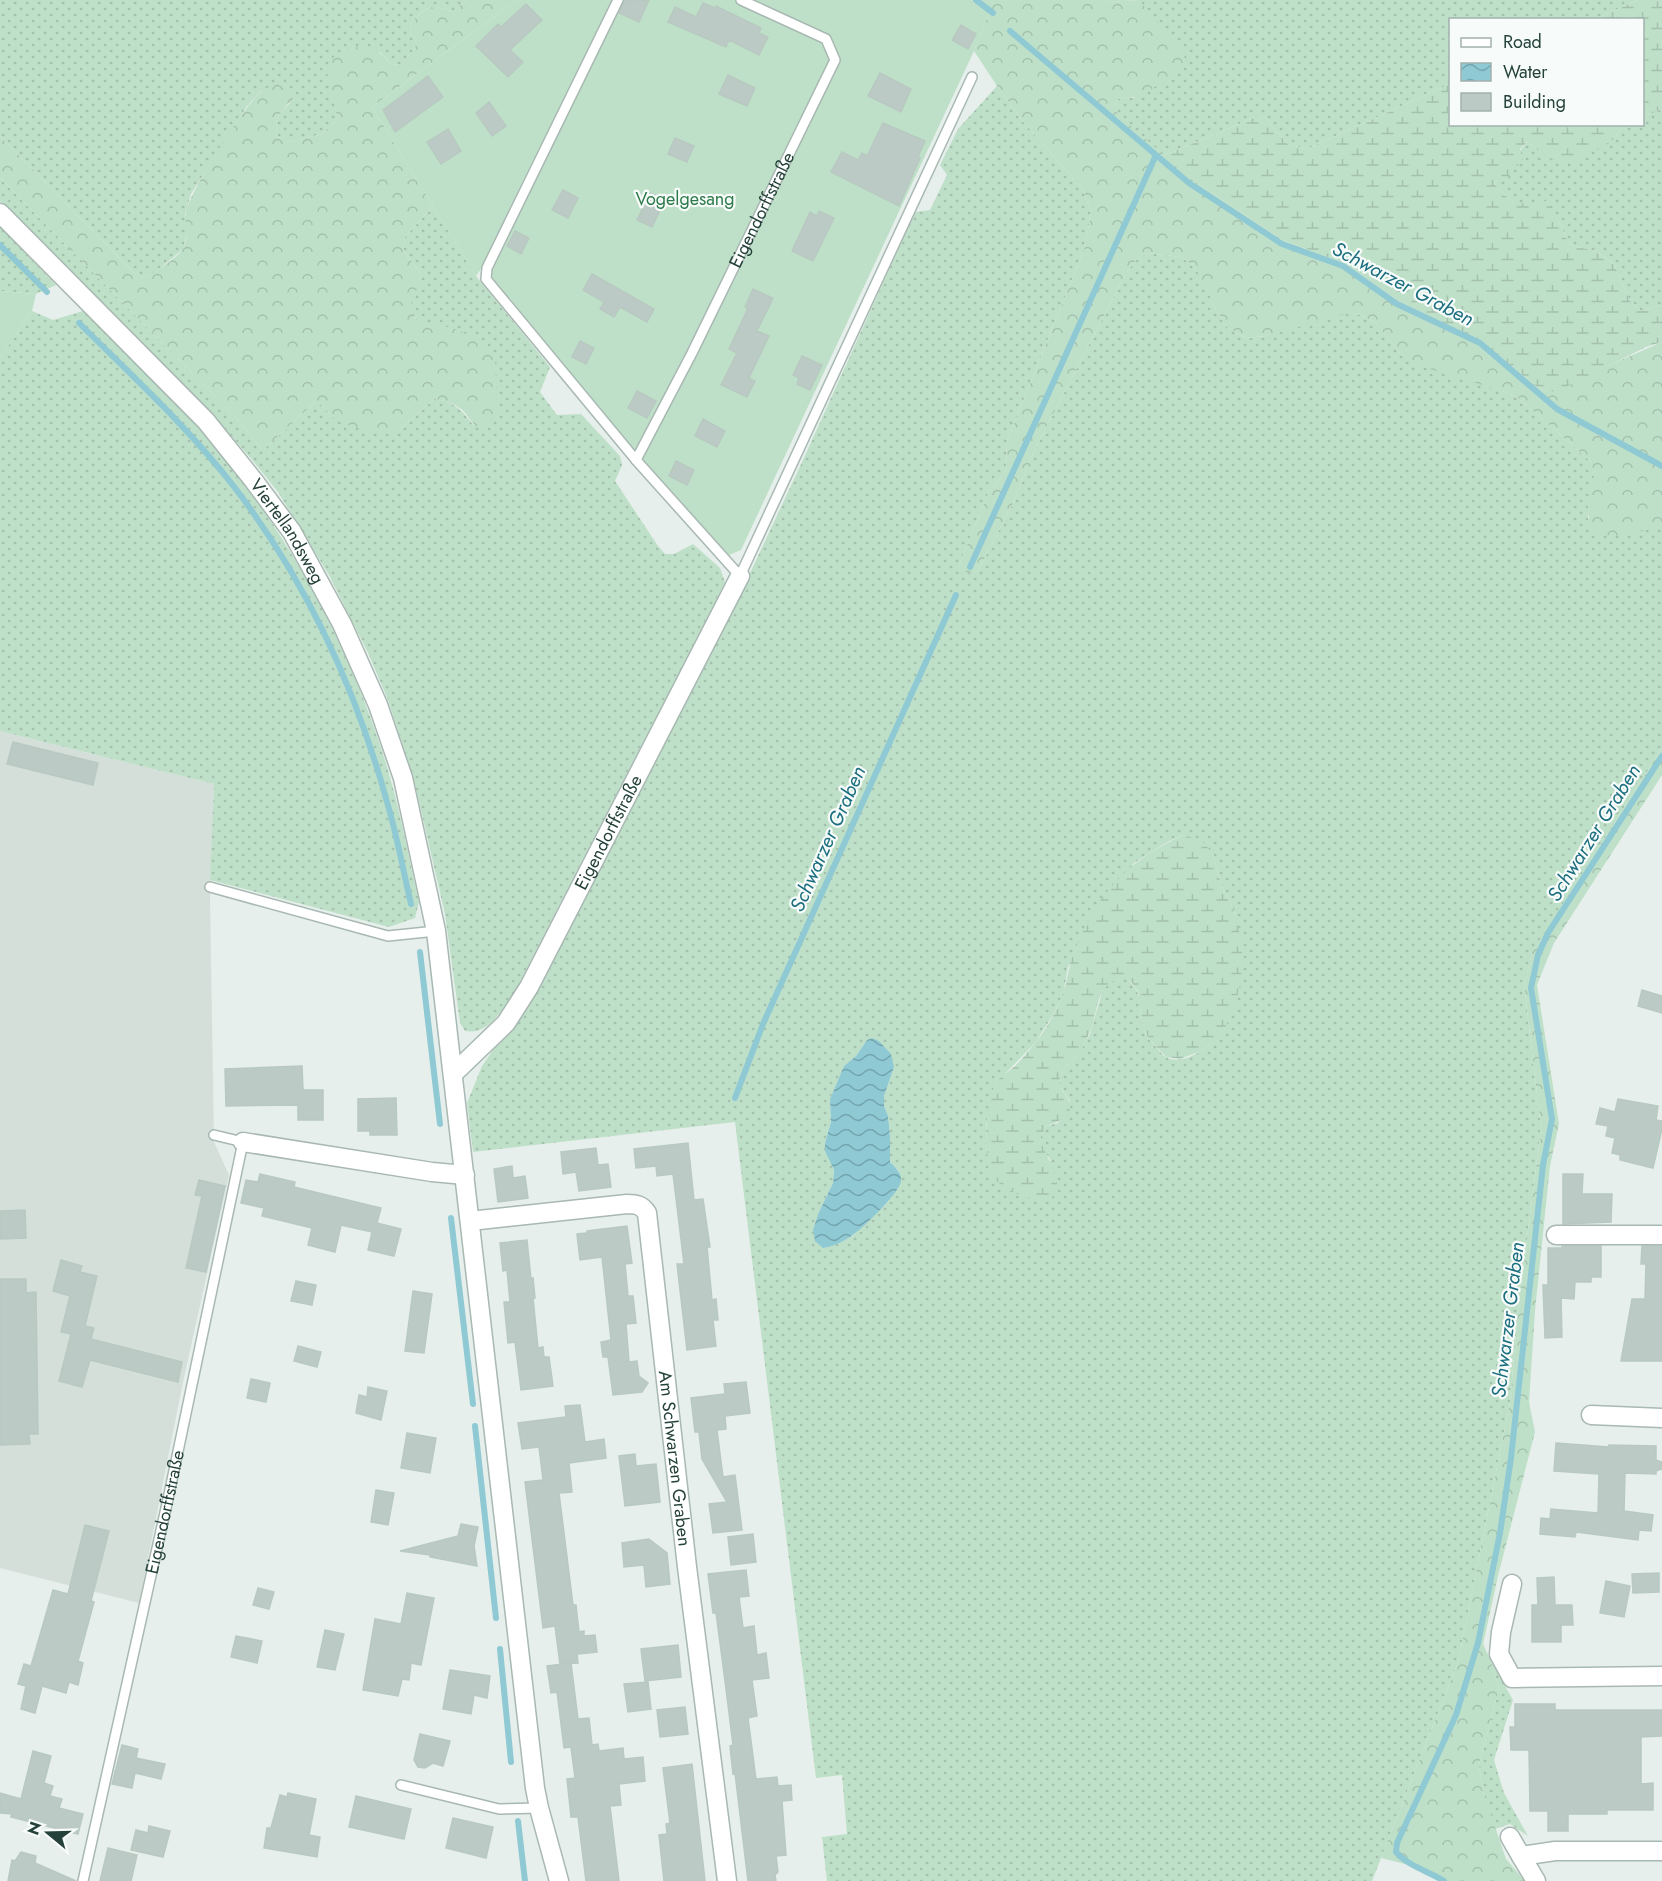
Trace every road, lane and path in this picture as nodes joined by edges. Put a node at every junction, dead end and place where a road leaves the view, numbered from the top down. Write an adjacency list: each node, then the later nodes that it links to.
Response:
1 (618, 0): 5 (lane)
2 (741, 0): 5 (lane, Eigendorffstraße)
3 (972, 77): 6 (lane, Eigendorffstraße)
4 (0, 213): 8 (street, Viertellandsweg)
5 (636, 460): 6 (lane)
6 (740, 576): 9 (street, Eigendorffstraße)
7 (210, 887): 8 (lane)
8 (436, 931): 9 (street, Viertellandsweg)
9 (453, 1074): 12 (street)
10 (214, 1135): 11 (lane)
11 (243, 1142): 12 (street); 25 (lane, Eigendorffstraße)
12 (465, 1175): 13 (street)
13 (470, 1221): 21 (street); 27 (street, Am Schwarzen Graben)
14 (1556, 1235): 15 (street)
15 (1662, 1235)
16 (1591, 1415): 17 (street)
17 (1662, 1418)
18 (1512, 1584): 19 (street)
19 (1662, 1676)
20 (401, 1785): 21 (lane)
21 (539, 1808): 26 (street)
22 (1510, 1837): 24 (street)
23 (1662, 1851): 24 (street)
24 (1521, 1856): 28 (street)
25 (83, 1881)
26 (559, 1881)
27 (727, 1881)
28 (1536, 1881)

